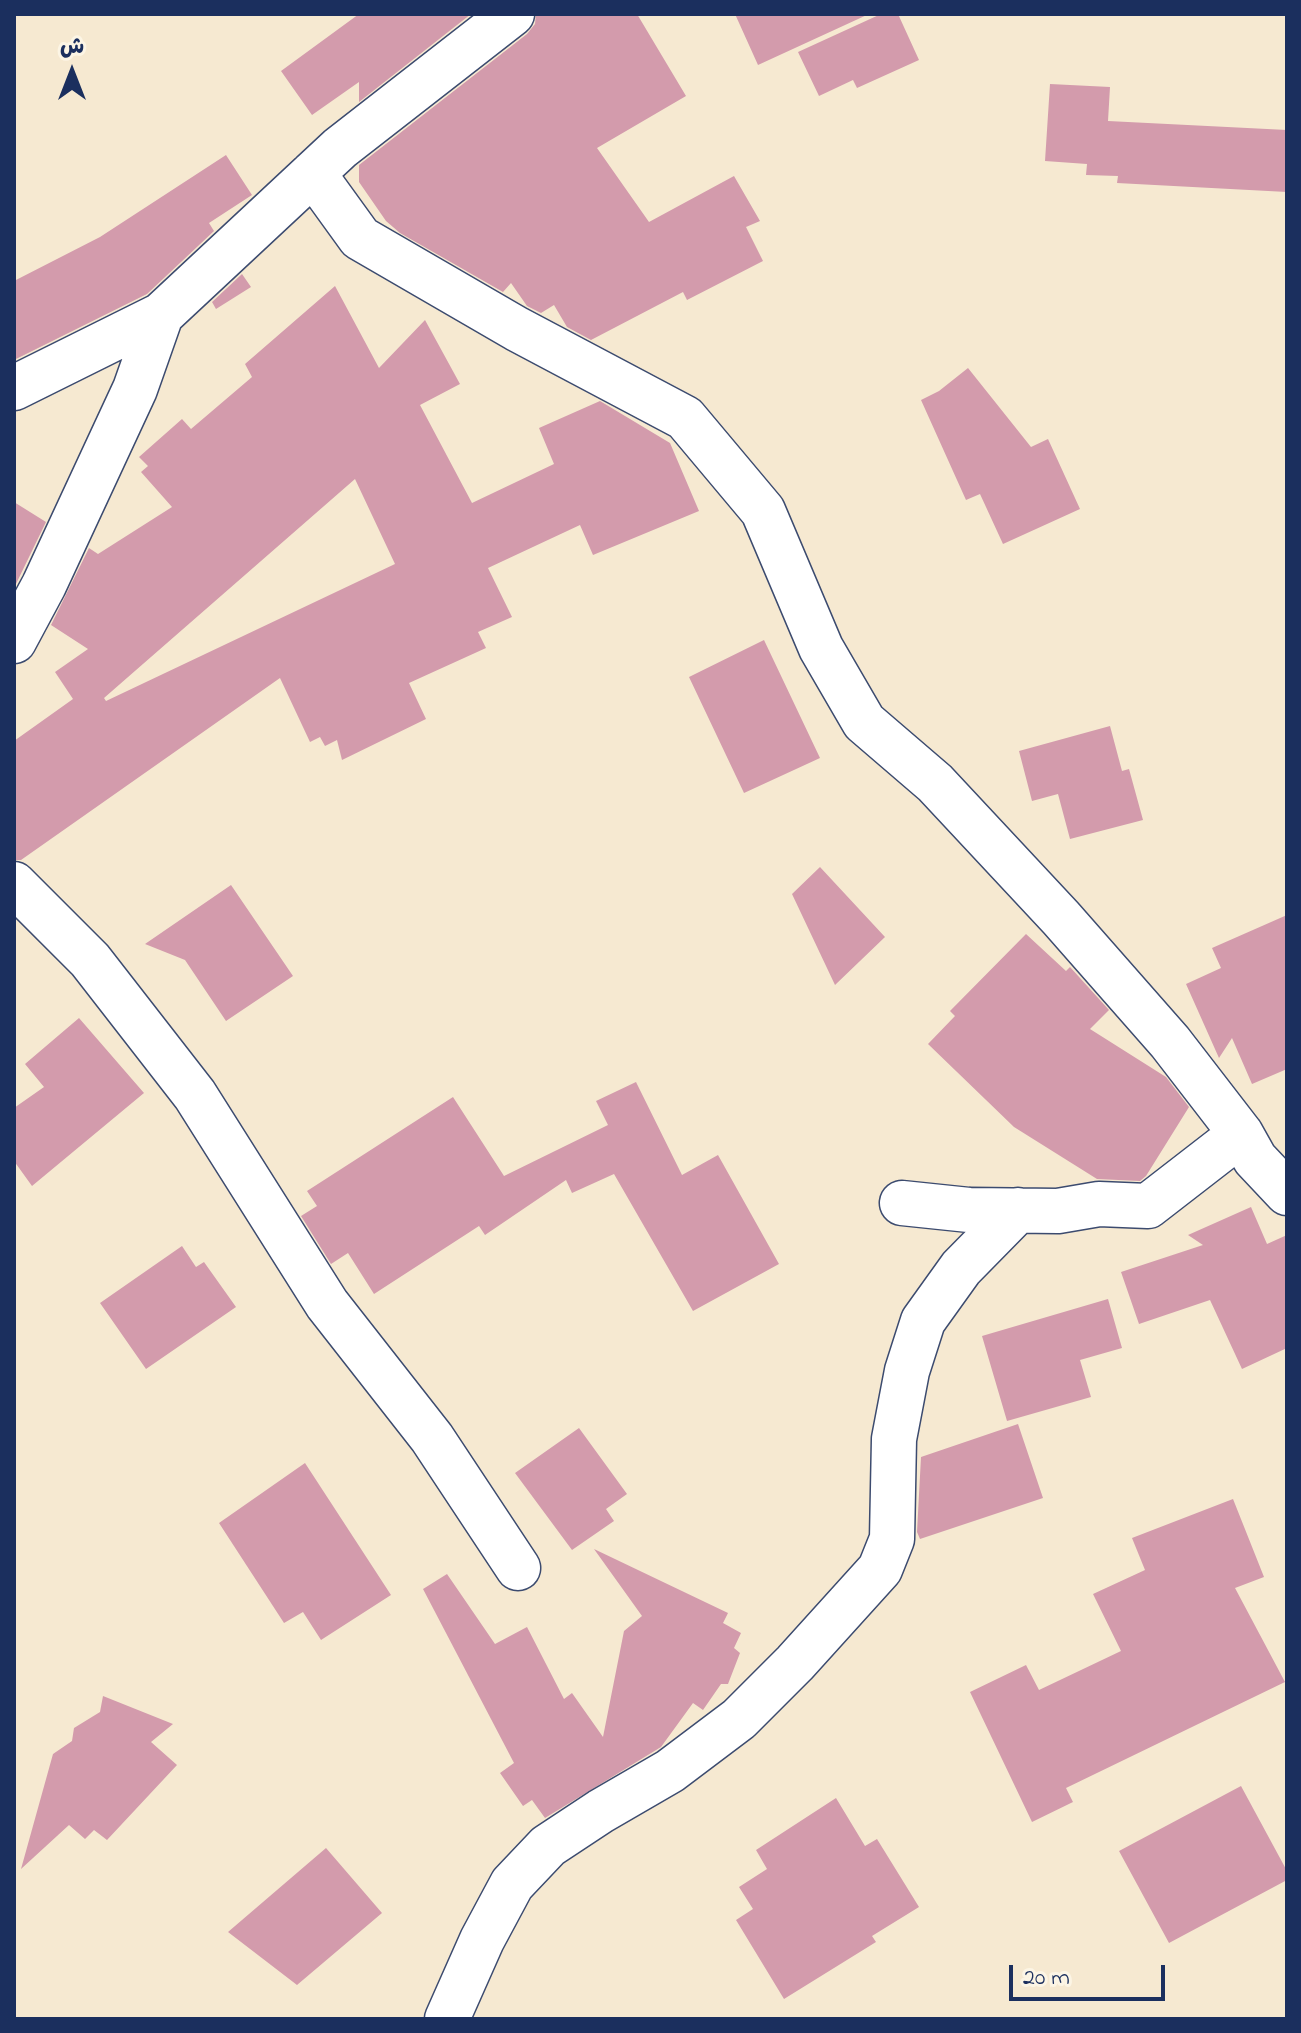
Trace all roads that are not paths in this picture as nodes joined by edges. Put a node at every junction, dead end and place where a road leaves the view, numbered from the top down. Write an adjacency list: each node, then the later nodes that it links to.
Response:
1 (512, 14): 2 (street)
2 (313, 173): 3 (street); 7 (street)
3 (161, 315): 4 (street); 5 (street)
4 (14, 388)
5 (14, 641)
6 (14, 884): 11 (street)
7 (1241, 1134): 8 (street); 10 (street)
8 (1287, 1193)
9 (902, 1203): 10 (street)
10 (1018, 1210): 12 (street)
11 (518, 1568)
12 (447, 2019)

